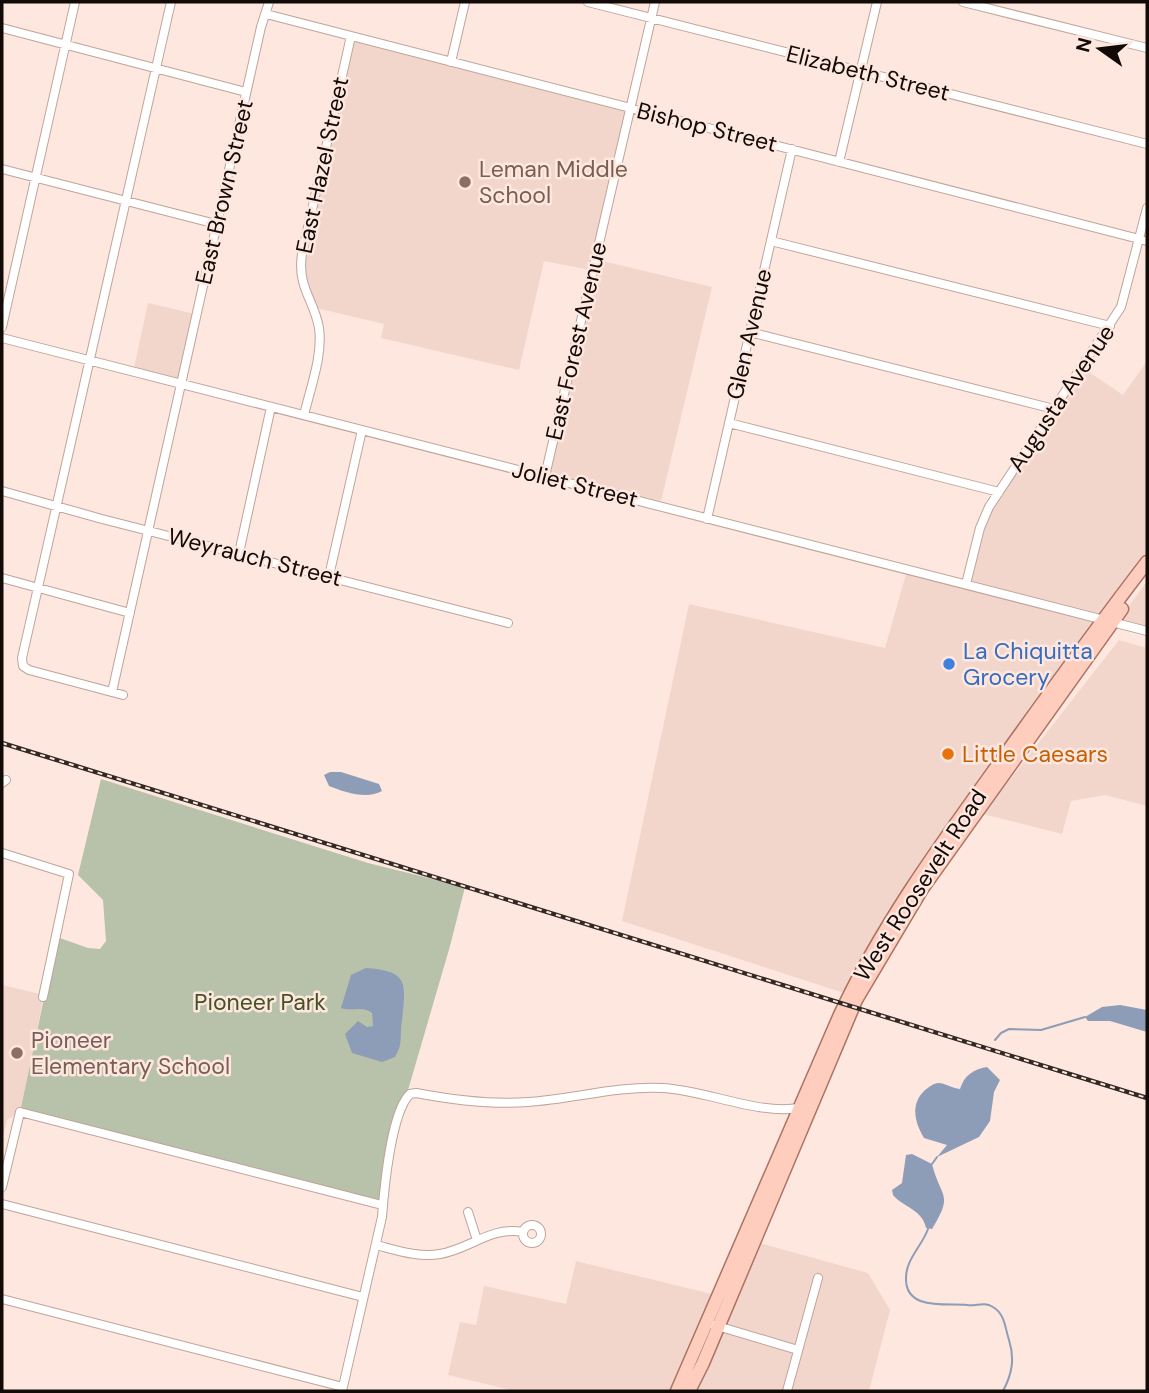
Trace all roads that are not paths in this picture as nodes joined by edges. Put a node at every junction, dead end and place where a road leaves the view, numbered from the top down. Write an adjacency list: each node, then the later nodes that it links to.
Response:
1 (75, 2): 13 (street)
2 (171, 2): 16 (street)
3 (269, 2): 9 (street, East Brown Street)
4 (465, 2): 15 (street)
5 (588, 2): 10 (street, Elizabeth Street)
6 (655, 2): 10 (street, East Forest Avenue)
7 (877, 2): 17 (street)
8 (963, 2): 14 (street)
9 (266, 14): 12 (street, Bishop Street); 18 (street, East Brown Street)
10 (651, 18): 17 (street, Elizabeth Street); 19 (street, East Forest Avenue)
11 (2, 29): 13 (street)
12 (351, 36): 15 (street, Bishop Street); 38 (street, East Hazel Street)
13 (65, 45): 16 (street); 24 (street)
14 (1147, 48)
15 (451, 62): 19 (street, Bishop Street)
16 (156, 69): 18 (street); 25 (street)
17 (861, 72): 20 (street, Elizabeth Street); 22 (street)
18 (246, 92): 27 (street, East Brown Street)
19 (630, 108): 21 (street, Bishop Street); 41 (street, East Forest Avenue)
20 (1147, 144)
21 (792, 149): 22 (street, Bishop Street); 29 (street, Glen Avenue)
22 (839, 162): 28 (street, Bishop Street)
23 (2, 169): 24 (street)
24 (35, 178): 25 (street); 30 (street)
25 (126, 201): 27 (street); 34 (street)
26 (1147, 208): 28 (street, Augusta Avenue)
27 (216, 225): 35 (street, East Brown Street)
28 (1143, 240): 31 (street, Augusta Avenue)
29 (771, 241): 31 (street); 32 (street, Glen Avenue)
30 (2, 327)
31 (1110, 327): 37 (street, Augusta Avenue)
32 (750, 332): 37 (street); 39 (street, Glen Avenue)
33 (2, 338): 34 (street, Joliet Street)
34 (90, 360): 35 (street, Joliet Street); 44 (street)
35 (181, 383): 36 (street, Joliet Street); 46 (street, East Brown Street)
36 (271, 407): 38 (street, Joliet Street); 47 (street)
37 (1054, 409): 43 (street, Augusta Avenue)
38 (304, 415): 40 (street, Joliet Street)
39 (729, 423): 43 (street); 45 (street, Glen Avenue)
40 (362, 430): 41 (street, Joliet Street); 49 (street)
41 (545, 476): 45 (street, Joliet Street)
42 (2, 491): 44 (street, Weyrauch Street)
43 (999, 492): 52 (street, Augusta Avenue)
44 (57, 506): 46 (street, Weyrauch Street); 53 (street)
45 (707, 519): 52 (street, Joliet Street)
46 (148, 530): 47 (street, Weyrauch Street); 54 (street, East Brown Street)
47 (239, 553): 49 (street, Weyrauch Street)
48 (1147, 562): 55 (main road, West Roosevelt Road)
49 (329, 576): 56 (street, Weyrauch Street)
50 (1147, 576): 55 (main road, West Roosevelt Road)
51 (2, 579): 53 (street)
52 (966, 584): 55 (street, Joliet Street)
53 (39, 587): 54 (street); 58 (street)
54 (130, 613): 58 (street, East Brown Street)
55 (1108, 620): 57 (street, Joliet Street); 62 (main road, West Roosevelt Road); 75 (main road, West Roosevelt Road)
56 (508, 623)
57 (1147, 631)
58 (112, 692): 59 (street)
59 (123, 695)
60 (2, 853): 61 (street)
61 (43, 998)
62 (799, 1108): 63 (street); 64 (main road, West Roosevelt Road)
63 (780, 1111): 64 (street); 67 (street)
64 (789, 1130): 75 (main road, West Roosevelt Road)
65 (2, 1187): 67 (street)
66 (2, 1204): 73 (street)
67 (382, 1205): 71 (street)
68 (468, 1212): 70 (street)
69 (523, 1232): 70 (street)
70 (477, 1240): 71 (street)
71 (376, 1245): 73 (street)
72 (818, 1278): 76 (street)
73 (363, 1297): 77 (street)
74 (2, 1299): 77 (street)
75 (713, 1325): 76 (street); 78 (main road, West Roosevelt Road); 79 (main road, West Roosevelt Road)
76 (798, 1350): 80 (street)
77 (342, 1389)
78 (677, 1391)
79 (689, 1391)
80 (788, 1391)

